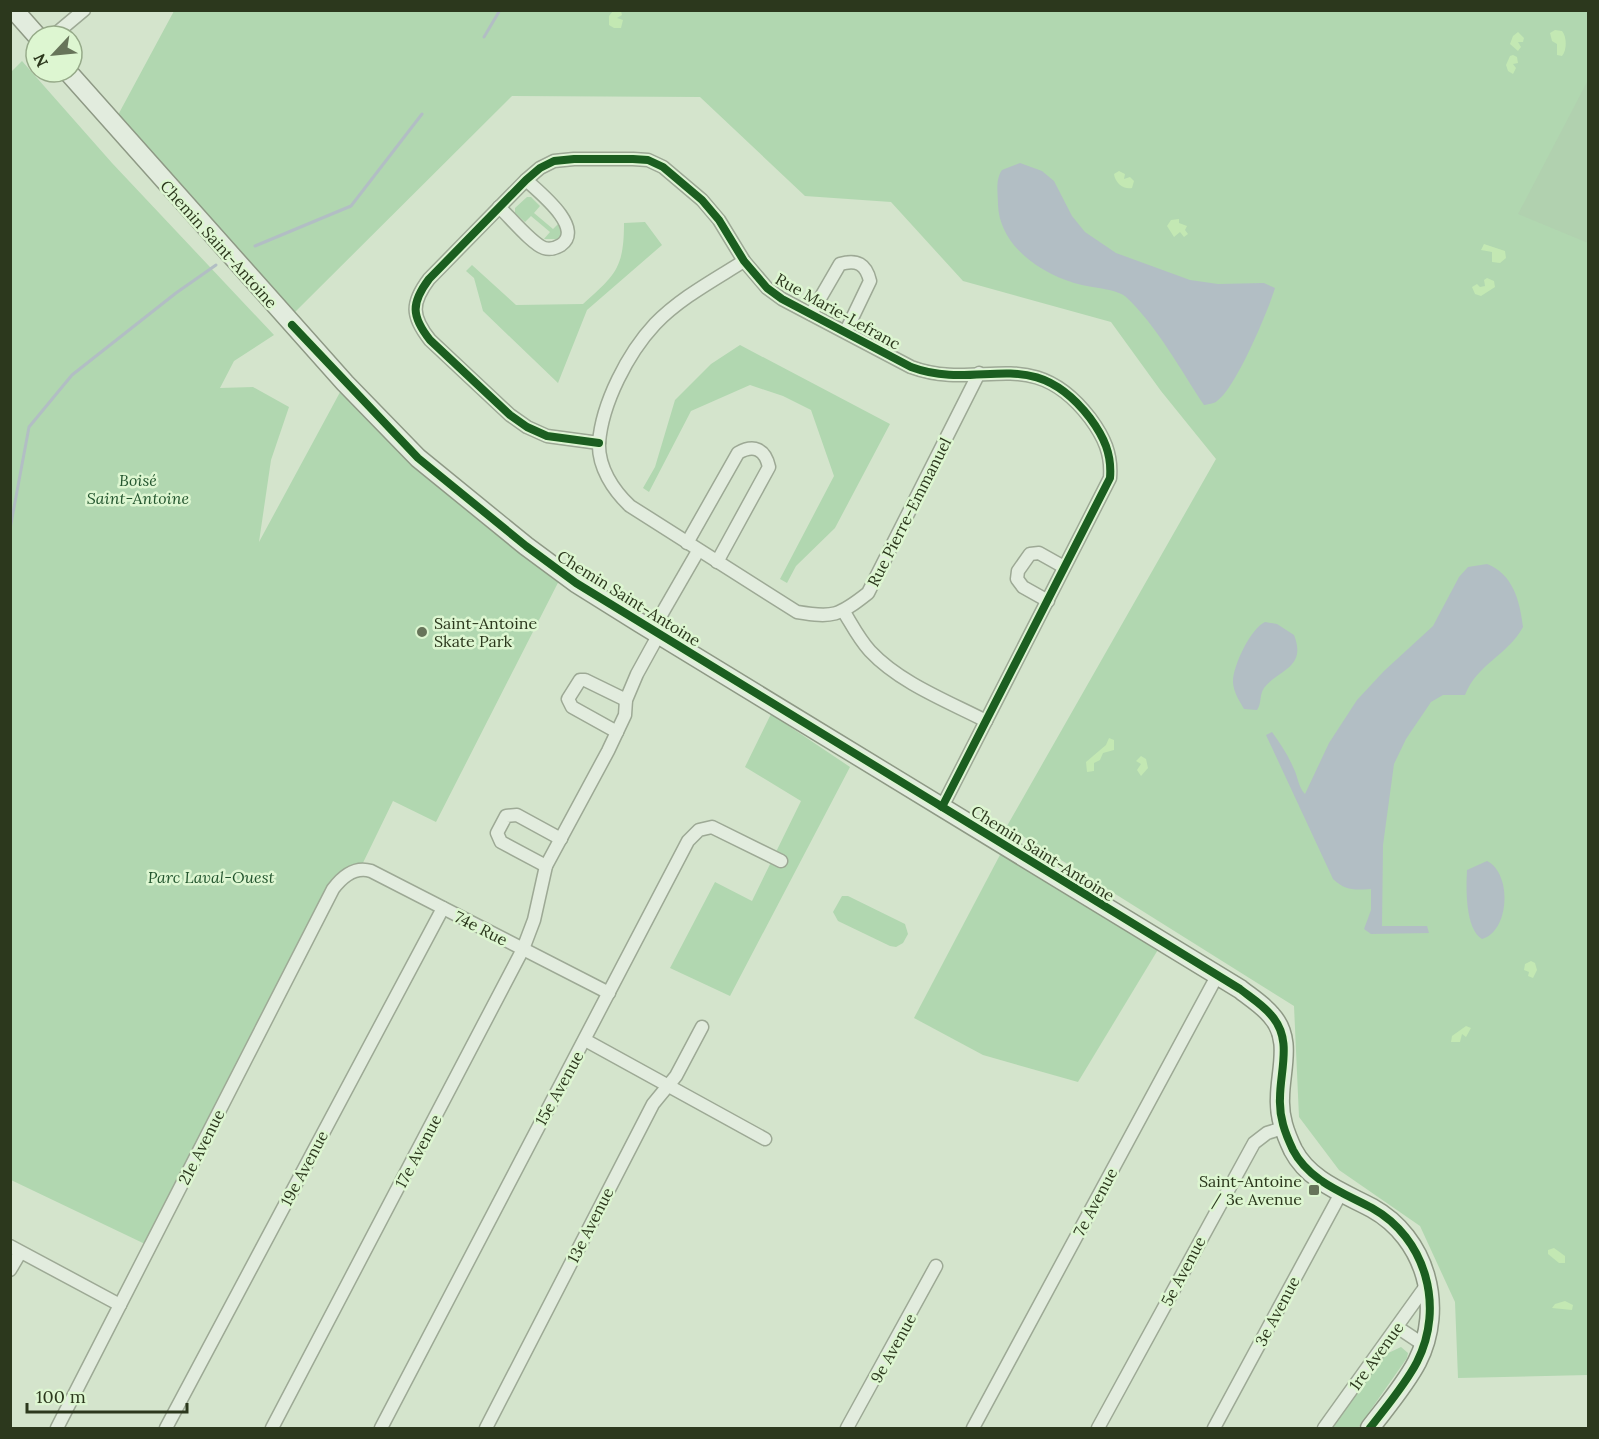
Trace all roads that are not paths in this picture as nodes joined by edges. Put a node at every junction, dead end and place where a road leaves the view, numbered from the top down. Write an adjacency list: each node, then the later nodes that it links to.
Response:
1 (14, 10): 3 (street)
2 (84, 10): 4 (street)
3 (26, 24)
4 (67, 24)
5 (79, 84): 19 (street, Chemin Saint-Antoine)
6 (526, 180): 7 (street, Rue Marie-Lefranc); 7 (street); 8 (street, Rue Marie-Lefranc)
7 (499, 207): 12 (street, Rue Marie-Lefranc)
8 (744, 261): 9 (street, Rue Marie-Lefranc); 12 (street)
9 (811, 314): 10 (street, Rue Marie-Lefranc); 10 (street, Rue Marie-Lefranc)
10 (846, 331): 11 (street, Rue Marie-Lefranc)
11 (979, 373): 16 (street, Rue Marie-Lefranc); 18 (street, Rue Pierre-Emmanuel)
12 (599, 443): 13 (street)
13 (687, 543): 14 (street); 15 (street)
14 (698, 551): 15 (street); 19 (street, 17e Avenue)
15 (717, 562): 18 (street)
16 (1064, 567): 17 (street, Rue Marie-Lefranc); 17 (street)
17 (1048, 601): 21 (street, Rue Marie-Lefranc)
18 (844, 612): 21 (street)
19 (656, 632): 20 (street, 17e Avenue); 23 (street, Chemin Saint-Antoine)
20 (627, 700): 22 (street, 17e Avenue); 22 (street)
21 (986, 721): 23 (street, Rue Marie-Lefranc)
22 (617, 732): 24 (street, 17e Avenue)
23 (942, 807): 30 (street, Chemin Saint-Antoine)
24 (561, 839): 26 (street, 17e Avenue); 26 (street)
25 (780, 861): 31 (street, 15e Avenue)
26 (546, 866): 29 (street, 17e Avenue)
27 (353, 871): 28 (street, 74e Rue); 42 (street, 21e Avenue)
28 (443, 908): 29 (street, 74e Rue); 46 (street, 19e Avenue)
29 (523, 949): 31 (street, 74e Rue); 47 (street, 17e Avenue)
30 (1217, 976): 35 (street, Chemin Saint-Antoine); 51 (street, 7e Avenue)
31 (609, 993): 33 (street, 15e Avenue)
32 (702, 1027): 34 (street, 13e Avenue)
33 (585, 1040): 34 (street); 48 (street, 15e Avenue)
34 (666, 1087): 36 (street); 49 (street, 13e Avenue)
35 (1283, 1128): 37 (street, Chemin Saint-Antoine); 52 (street, 5e Avenue)
36 (765, 1139)
37 (1341, 1192): 41 (street, Chemin Saint-Antoine); 53 (street, 3e Avenue)
38 (15, 1250): 40 (street); 42 (street)
39 (936, 1266): 50 (street, 9e Avenue)
40 (10, 1270)
41 (1428, 1283): 43 (street, 1re Avenue); 44 (street, Chemin Saint-Antoine)
42 (120, 1305): 45 (street, 21e Avenue)
43 (1397, 1327): 44 (street); 54 (street, 1re Avenue)
44 (1424, 1345): 55 (street, Chemin Saint-Antoine)
45 (57, 1428)
46 (166, 1428)
47 (272, 1428)
48 (381, 1428)
49 (486, 1428)
50 (847, 1428)
51 (973, 1428)
52 (1098, 1428)
53 (1214, 1428)
54 (1324, 1428)
55 (1370, 1428)

